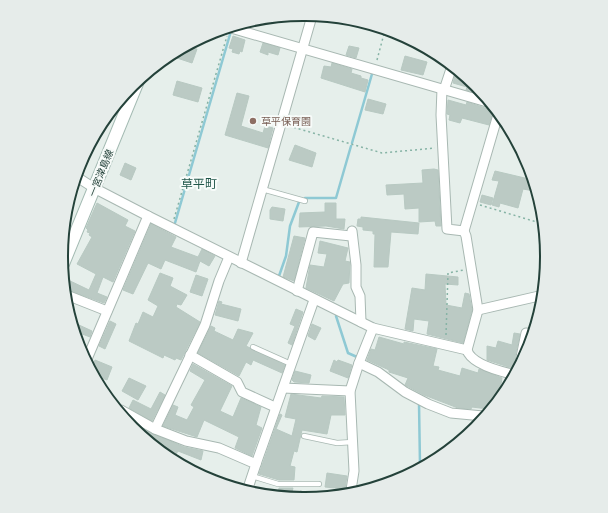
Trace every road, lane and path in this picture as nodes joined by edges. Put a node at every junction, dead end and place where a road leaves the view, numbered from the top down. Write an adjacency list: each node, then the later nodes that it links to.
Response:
1 (311, 21): 5 (street)
2 (236, 31): 5 (street)
3 (229, 33): 21 (path)
4 (385, 35): 6 (path)
5 (303, 49): 6 (street); 12 (street)
6 (374, 70): 8 (street)
7 (450, 72): 8 (street)
8 (443, 90): 10 (street); 13 (street)
9 (132, 95): 15 (main road, 一宮津島線)
10 (480, 100)
11 (496, 121): 18 (street)
12 (281, 124): 13 (path); 16 (street)
13 (442, 147): 22 (street)
14 (81, 180): 15 (street)
15 (94, 188): 19 (street); 23 (main road, 一宮津島線)
16 (262, 189): 17 (lane); 25 (street)
17 (305, 201)
18 (473, 202): 20 (path); 22 (street)
19 (148, 216): 21 (street); 32 (street)
20 (536, 222)
21 (171, 228): 24 (street)
22 (464, 231): 26 (street)
23 (68, 251)
24 (229, 257): 25 (street); 39 (street)
25 (241, 263): 27 (street)
26 (471, 268): 31 (street); 35 (path)
27 (296, 291): 30 (street); 33 (street)
28 (72, 297): 32 (street)
29 (536, 297): 31 (street)
30 (314, 300): 33 (street); 41 (street)
31 (478, 310): 37 (street)
32 (107, 311): 38 (street)
33 (361, 322): 34 (street)
34 (373, 328): 35 (street); 40 (street)
35 (444, 344): 37 (street)
36 (253, 347): 41 (lane)
37 (467, 350): 42 (street)
38 (89, 354)
39 (190, 355): 45 (street); 48 (street)
40 (359, 363): 44 (street); 47 (street)
41 (292, 364): 43 (street)
42 (508, 373)
43 (284, 388): 44 (street); 45 (street)
44 (350, 392): 50 (street)
45 (275, 407): 51 (street)
46 (130, 415): 48 (street)
47 (478, 416)
48 (155, 429): 51 (street)
49 (304, 436): 50 (lane)
50 (353, 442): 55 (street)
51 (256, 464): 52 (street)
52 (252, 476): 53 (lane); 54 (street)
53 (319, 484)
54 (249, 485)
55 (352, 487)

